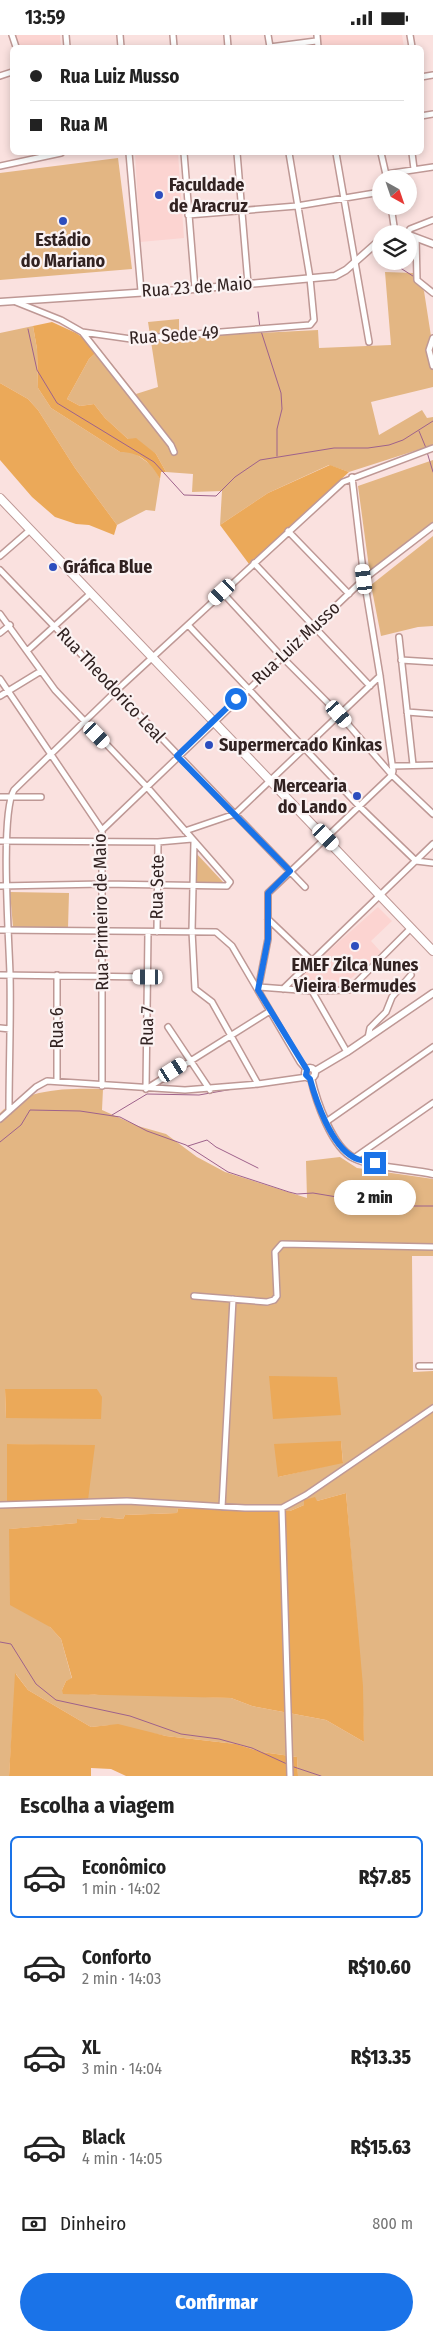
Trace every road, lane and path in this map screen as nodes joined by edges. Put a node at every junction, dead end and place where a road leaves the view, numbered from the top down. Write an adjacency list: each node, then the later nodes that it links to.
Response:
1 (317, 38): 2 (street)
2 (280, 45)
3 (48, 155): 11 (street)
4 (129, 155): 31 (street)
5 (184, 155): 20 (street)
6 (237, 155): 19 (street)
7 (289, 155): 18 (street)
8 (336, 155): 17 (street)
9 (382, 155): 14 (street)
10 (412, 155): 13 (street)
11 (0, 166)
12 (433, 167): 13 (street)
13 (414, 169): 15 (street)
14 (385, 170)
15 (410, 170)
16 (372, 193): 17 (street)
17 (344, 198): 18 (street); 26 (street)
18 (297, 206): 19 (street); 28 (street)
19 (241, 209): 20 (street); 29 (street)
20 (188, 215): 30 (street)
21 (433, 220): 22 (street)
22 (417, 226)
23 (417, 237): 24 (street)
24 (433, 244)
25 (372, 246): 26 (street, Rua 23 de Maio)
26 (354, 263): 28 (street, Rua 23 de Maio); 37 (street)
27 (417, 270): 32 (street)
28 (310, 278): 29 (street, Rua 23 de Maio); 35 (street, Rua Sede 49)
29 (248, 284): 30 (street, Rua 23 de Maio)
30 (195, 289): 31 (street, Rua 23 de Maio)
31 (141, 291): 34 (street, Rua 23 de Maio)
32 (433, 293)
33 (0, 302): 34 (street, Rua 23 de Maio)
34 (16, 302): 35 (street, Rua Sede 49)
35 (82, 331): 40 (street)
36 (433, 339): 38 (street)
37 (369, 343)
38 (433, 366)
39 (433, 448): 41 (street)
40 (174, 452)
41 (352, 477): 45 (street); 49 (street)
42 (0, 498): 44 (main road)
43 (433, 526): 49 (street, Rua Luiz Musso)
44 (30, 530): 46 (street); 51 (main road)
45 (288, 531): 47 (street); 52 (street)
46 (0, 556)
47 (254, 563): 50 (street); 57 (street)
48 (0, 570): 55 (street, Rua Theodorico Leal)
49 (364, 579): 52 (street, Rua Luiz Musso); 66 (street)
50 (222, 592): 56 (street); 61 (street)
51 (90, 593): 55 (street); 62 (main road)
52 (349, 594): 57 (street, Rua Luiz Musso)
53 (0, 614): 54 (street)
54 (10, 625): 58 (street); 60 (street)
55 (56, 625): 60 (street); 71 (street, Rua Theodorico Leal)
56 (188, 625): 62 (street); 69 (street)
57 (314, 626): 61 (street, Rua Luiz Musso); 68 (street)
58 (0, 633)
59 (399, 637): 63 (street)
60 (27, 651): 65 (street)
61 (281, 656): 69 (street, Rua Luiz Musso); 74 (street)
62 (152, 657): 71 (street); 77 (main road)
63 (401, 660): 64 (street); 73 (street)
64 (433, 662)
65 (41, 671): 70 (street); 76 (street)
66 (380, 676): 68 (street); 83 (street)
67 (0, 679): 70 (street, Rua Primeiro de Maio)
68 (370, 686): 74 (street)
69 (248, 688): 77 (street, Rua Luiz Musso); 78 (street)
70 (7, 690): 72 (street); 79 (street, Rua Primeiro de Maio)
71 (117, 690): 76 (street); 80 (street, Rua Theodorico Leal)
72 (0, 696)
73 (407, 712): 75 (street); 81 (street)
74 (339, 714): 78 (street); 84 (street)
75 (433, 714)
76 (84, 722): 79 (street); 86 (street)
77 (212, 722): 80 (street, Rua Luiz Musso); 85 (main road)
78 (304, 746): 85 (street); 90 (street)
79 (50, 755): 88 (street); 93 (street, Rua Primeiro de Maio)
80 (177, 756): 86 (street, Rua Luiz Musso); 91 (street, Rua Theodorico Leal)
81 (412, 765): 82 (street); 83 (street)
82 (433, 765)
83 (392, 767): 84 (street)
84 (392, 775): 90 (street); 92 (street)
85 (270, 780): 91 (street); 95 (main road)
86 (147, 787): 93 (street, Rua Luiz Musso); 94 (street)
87 (0, 797): 88 (street)
88 (10, 797): 89 (street); 98 (street)
89 (41, 797)
90 (358, 806): 95 (street); 102 (street)
91 (235, 814): 94 (street); 104 (street, Rua Theodorico Leal)
92 (433, 815)
93 (102, 830): 96 (street, Rua Primeiro de Maio)
94 (185, 831): 99 (street)
95 (326, 837): 104 (street); 111 (main road)
96 (101, 840): 98 (street); 100 (street); 105 (street, Rua Primeiro de Maio)
97 (0, 841): 98 (street)
98 (8, 841): 109 (street)
99 (193, 841): 100 (street); 106 (street); 106 (street)
100 (158, 842): 107 (street, Rua Sete)
101 (433, 844): 102 (street)
102 (416, 861): 103 (street); 111 (street)
103 (433, 863)
104 (290, 871): 110 (street, Rua Theodorico Leal); 112 (street)
105 (102, 884): 107 (street); 109 (street); 116 (street, Rua Primeiro de Maio)
106 (193, 885): 107 (street); 117 (street)
107 (158, 886): 119 (street, Rua Sete)
108 (0, 887): 109 (street)
109 (6, 887): 115 (street)
110 (304, 887)
111 (381, 896): 113 (main road); 121 (street)
112 (268, 919): 121 (street); 128 (street)
113 (411, 928): 120 (main road); 130 (street)
114 (0, 930): 115 (street)
115 (8, 930): 116 (street); 123 (street)
116 (103, 930): 118 (street); 126 (street, Rua Primeiro de Maio)
117 (192, 931): 119 (street); 128 (street); 136 (street)
118 (148, 932): 119 (street); 127 (street, Rua 7)
119 (157, 932)
120 (433, 951)
121 (312, 961): 129 (street)
122 (0, 975): 123 (street)
123 (10, 975): 124 (street); 135 (street)
124 (57, 975): 126 (street); 142 (street, Rua 6)
125 (411, 975): 137 (street)
126 (103, 976): 127 (street); 144 (street, Rua Primeiro de Maio)
127 (148, 977): 145 (street, Rua 7)
128 (258, 988): 129 (street); 132 (street)
129 (283, 989): 130 (street)
130 (312, 991): 139 (street)
131 (433, 993): 137 (street)
132 (270, 1011): 136 (street); 141 (street)
133 (168, 1027): 140 (street)
134 (0, 1029): 135 (street)
135 (10, 1029): 148 (street)
136 (231, 1034): 140 (street); 143 (street)
137 (368, 1038): 139 (street)
138 (433, 1047): 150 (street)
139 (347, 1052): 141 (street)
140 (190, 1059): 145 (street); 146 (street)
141 (308, 1075): 143 (street); 150 (street)
142 (57, 1081): 144 (street); 148 (street)
143 (258, 1084): 146 (street)
144 (102, 1086): 145 (street)
145 (146, 1089): 146 (street)
146 (210, 1090)
147 (433, 1103): 151 (street)
148 (9, 1111): 149 (street)
149 (0, 1119)
150 (326, 1122): 151 (street)
151 (354, 1158): 152 (street)
152 (433, 1174)
153 (433, 1247): 155 (street)
154 (194, 1296): 155 (street)
155 (233, 1299): 160 (street)
156 (419, 1366): 157 (street)
157 (433, 1367)
158 (433, 1408): 161 (street)
159 (0, 1505): 160 (street)
160 (222, 1507): 161 (street)
161 (282, 1508): 162 (street)
162 (290, 1776)

